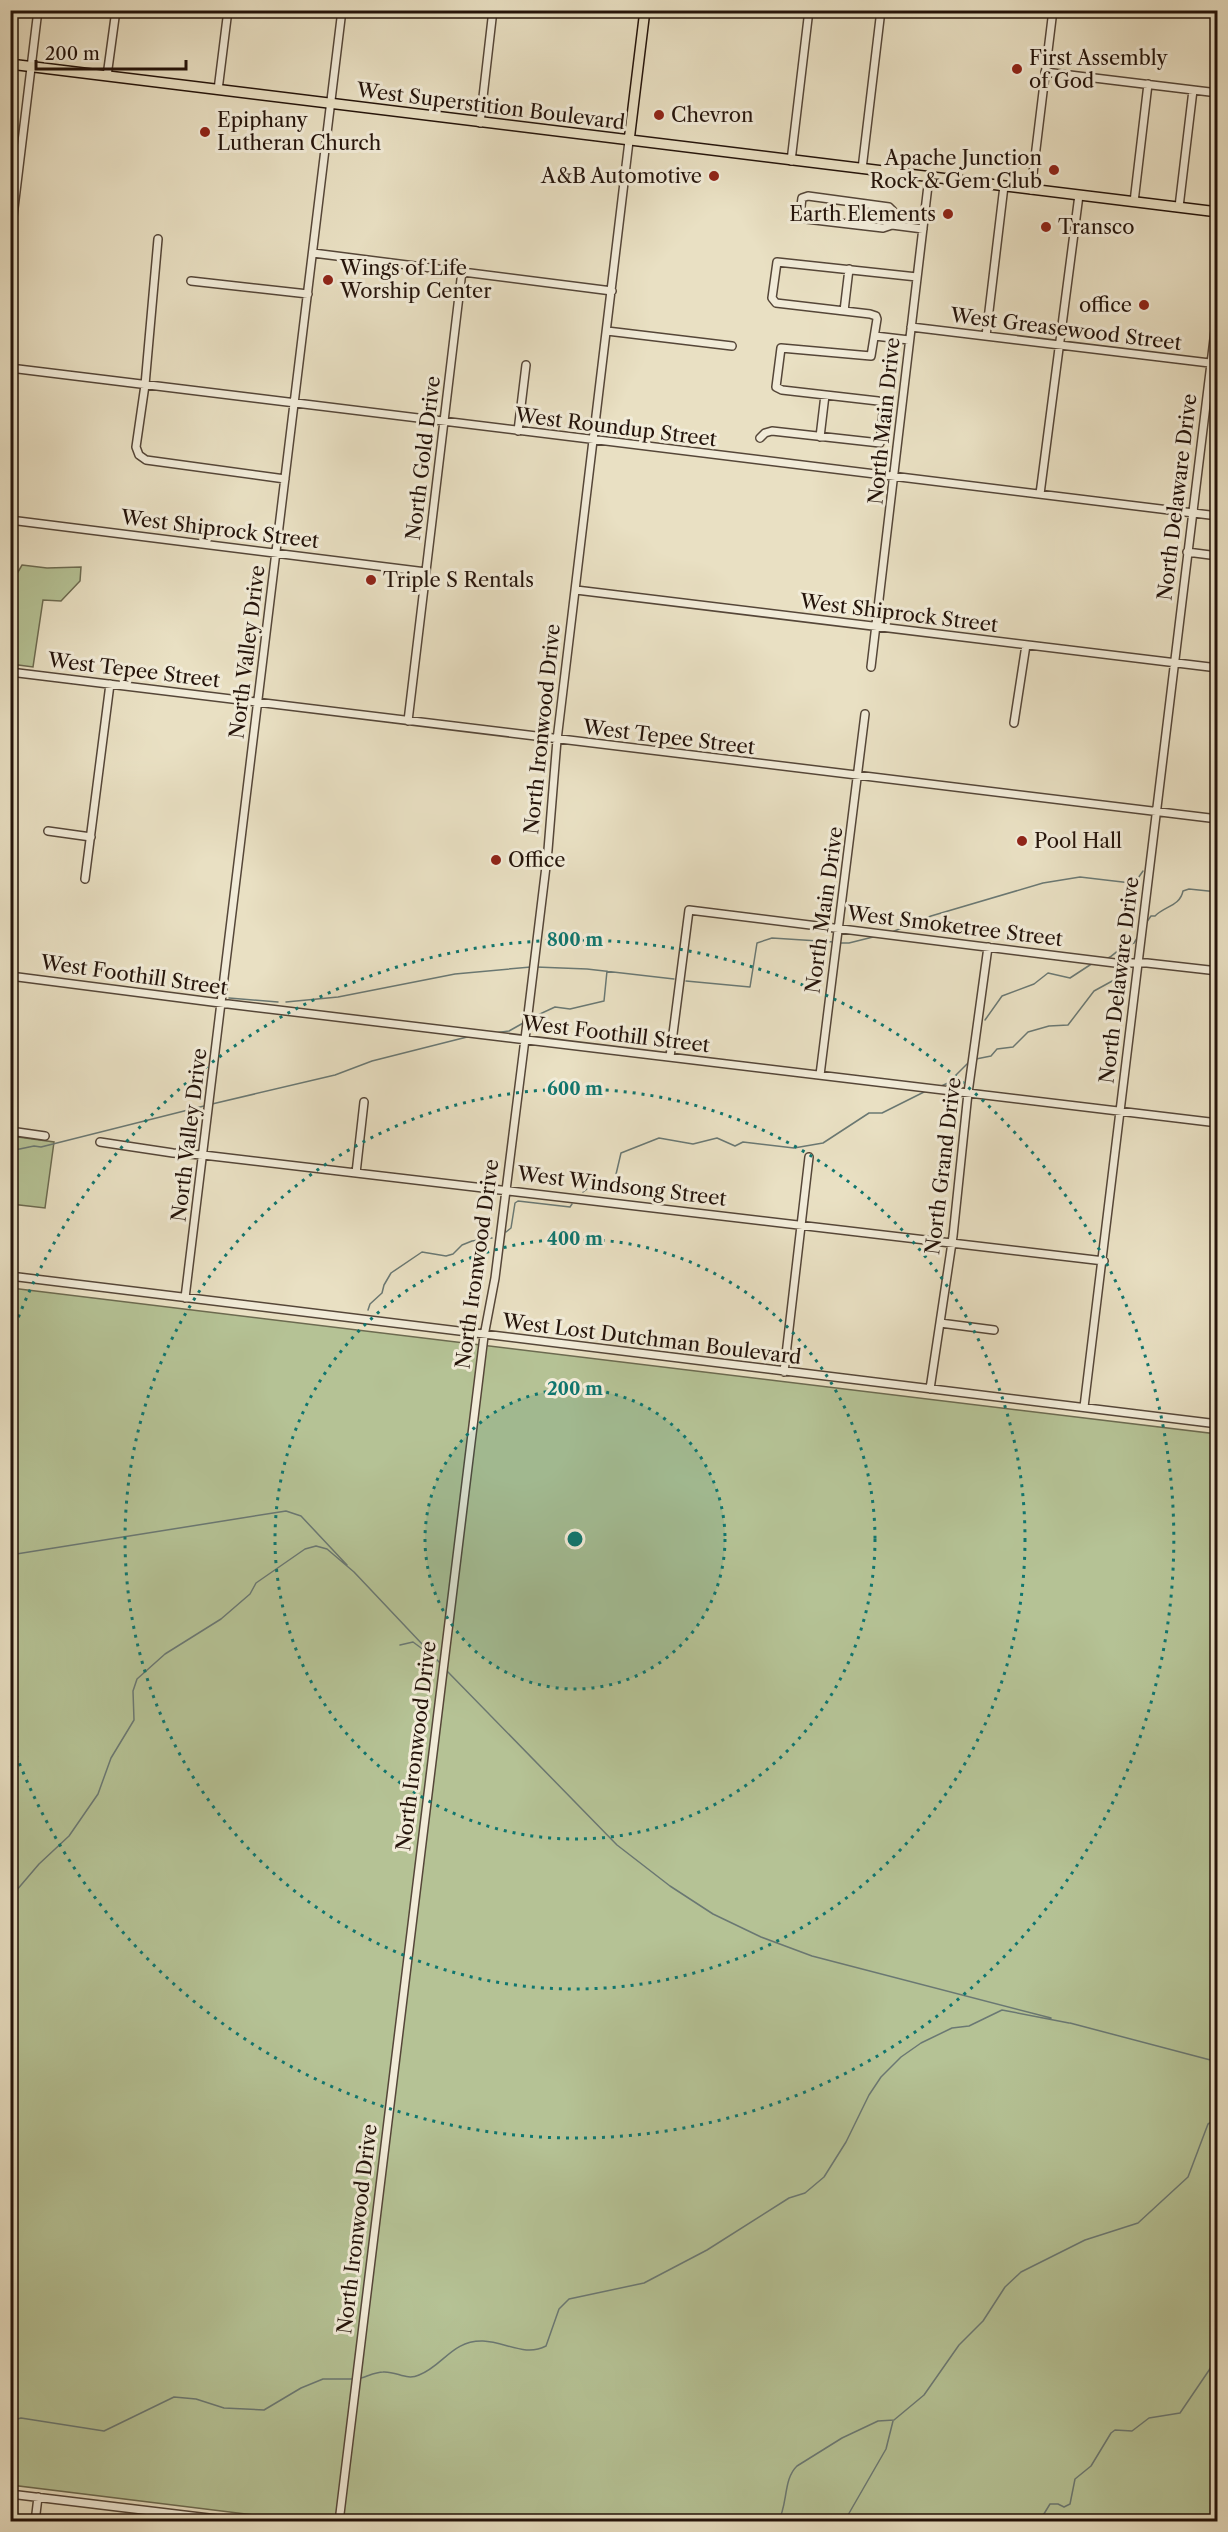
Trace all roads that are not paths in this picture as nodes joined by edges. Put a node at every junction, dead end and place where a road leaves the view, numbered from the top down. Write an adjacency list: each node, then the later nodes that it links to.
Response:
1 (38, 10): 11 (street)
2 (116, 10): 13 (street)
3 (228, 10): 15 (street)
4 (342, 10): 18 (street, North Valley Drive)
5 (493, 10): 19 (street)
6 (645, 10): 20 (main road, North Ironwood Drive)
7 (809, 10): 21 (street)
8 (881, 10): 22 (street)
9 (1053, 10): 12 (street)
10 (10, 64): 11 (main road, West Superstition Boulevard)
11 (31, 67): 13 (main road, West Superstition Boulevard); 30 (street)
12 (1046, 72): 14 (street); 25 (street)
13 (107, 76): 15 (main road, West Superstition Boulevard)
14 (1148, 84): 16 (street); 27 (street)
15 (218, 90): 18 (main road, West Superstition Boulevard)
16 (1193, 90): 17 (street); 28 (street)
17 (1218, 93)
18 (330, 104): 19 (main road, West Superstition Boulevard); 35 (street, North Valley Drive)
19 (480, 123): 20 (main road, West Superstition Boulevard)
20 (629, 141): 21 (main road, West Superstition Boulevard); 40 (street, North Ironwood Drive)
21 (791, 160): 22 (main road, West Superstition Boulevard)
22 (862, 169): 23 (main road, West Superstition Boulevard)
23 (929, 177): 24 (main road, West Superstition Boulevard); 32 (street, North Main Drive)
24 (1004, 186): 25 (main road, West Superstition Boulevard); 47 (street)
25 (1031, 190): 26 (main road, West Superstition Boulevard)
26 (1079, 195): 27 (main road, West Superstition Boulevard); 50 (street)
27 (1134, 202): 28 (main road, West Superstition Boulevard)
28 (1179, 207): 29 (main road, West Superstition Boulevard)
29 (1218, 212)
30 (12, 216): 34 (street)
31 (892, 225): 31 (street); 32 (street)
32 (923, 229): 38 (street, North Main Drive)
33 (158, 239): 54 (street)
34 (10, 240)
35 (312, 253): 37 (street); 41 (street, North Valley Drive)
36 (849, 269): 38 (street); 43 (street); 43 (street)
37 (462, 271): 40 (street); 57 (street, North Gold Drive)
38 (917, 277): 44 (street, North Main Drive)
39 (191, 281): 41 (street)
40 (612, 291): 45 (street, North Ironwood Drive)
41 (308, 294): 56 (street, North Valley Drive)
42 (1218, 306): 51 (street, North Delaware Drive)
43 (844, 311): 46 (street)
44 (911, 327): 47 (street, West Greasewood Street); 48 (street, North Main Drive)
45 (607, 331): 49 (street); 61 (street, North Ironwood Drive)
46 (875, 336): 48 (street); 55 (street)
47 (986, 336): 50 (street, West Greasewood Street)
48 (909, 340): 62 (street, North Main Drive)
49 (732, 346)
50 (1060, 346): 51 (street, West Greasewood Street); 64 (street)
51 (1214, 364): 65 (street, North Delaware Drive)
52 (526, 365): 58 (street)
53 (10, 368): 54 (street, West Roundup Street)
54 (145, 385): 56 (street, West Roundup Street); 63 (street)
55 (825, 394): 59 (street); 59 (street)
56 (294, 403): 57 (street, West Roundup Street); 63 (street, North Valley Drive)
57 (444, 422): 58 (street, West Roundup Street); 71 (street, North Gold Drive)
58 (518, 431): 61 (street, West Roundup Street)
59 (820, 437): 60 (street)
60 (760, 438)
61 (594, 441): 62 (street, West Roundup Street); 72 (street, North Ironwood Drive)
62 (894, 477): 64 (street, West Roundup Street); 73 (street, North Main Drive)
63 (285, 479): 69 (street, North Valley Drive)
64 (1040, 494): 65 (street, West Roundup Street)
65 (1192, 513): 66 (street, West Roundup Street); 68 (street, North Delaware Drive)
66 (1218, 516)
67 (10, 520): 69 (street, West Shiprock Street)
68 (1187, 552): 70 (street); 75 (street, North Delaware Drive)
69 (276, 553): 71 (street, West Shiprock Street); 80 (street, North Valley Drive)
70 (1218, 556)
71 (426, 572): 82 (street, North Gold Drive)
72 (576, 590): 73 (street, West Shiprock Street); 84 (street, North Ironwood Drive)
73 (876, 627): 74 (street, West Shiprock Street); 76 (street, North Main Drive)
74 (1026, 645): 75 (street, West Shiprock Street); 83 (street)
75 (1174, 662): 77 (street, West Shiprock Street); 86 (street, North Delaware Drive)
76 (871, 667)
77 (1218, 668)
78 (10, 672): 79 (street, West Tepee Street)
79 (110, 684): 80 (street, West Tepee Street); 89 (street)
80 (258, 703): 82 (street, West Tepee Street); 96 (street, North Valley Drive)
81 (865, 714): 85 (street, North Main Drive)
82 (408, 721): 84 (street, West Tepee Street)
83 (1014, 723)
84 (557, 740): 85 (street, West Tepee Street); 97 (street, North Ironwood Drive)
85 (859, 776): 86 (street, West Tepee Street); 91 (street, North Main Drive)
86 (1156, 812): 87 (street, West Tepee Street); 93 (street, North Delaware Drive)
87 (1218, 819)
88 (48, 831): 89 (street)
89 (91, 837): 90 (street)
90 (85, 879)
91 (837, 928): 92 (street, West Smoketree Street); 98 (street, West Smoketree Street); 99 (street, North Main Drive)
92 (988, 947): 93 (street, West Smoketree Street); 100 (street, North Grand Drive)
93 (1137, 963): 94 (street, West Smoketree Street); 102 (street, North Delaware Drive)
94 (1218, 971)
95 (10, 976): 96 (street, West Foothill Street)
96 (221, 1004): 97 (street, West Foothill Street); 107 (street, North Valley Drive)
97 (525, 1039): 98 (street, West Foothill Street); 110 (street, North Ironwood Drive)
98 (670, 1057): 99 (street, West Foothill Street)
99 (820, 1075): 100 (street, West Foothill Street)
100 (968, 1093): 102 (street, West Foothill Street); 112 (street, North Grand Drive)
101 (364, 1102): 109 (street)
102 (1120, 1111): 103 (street, West Foothill Street); 113 (street, North Delaware Drive)
103 (1218, 1123)
104 (10, 1131): 105 (street)
105 (45, 1136)
106 (100, 1142): 107 (street, West Windsong Street)
107 (203, 1155): 109 (street, West Windsong Street); 115 (street, North Valley Drive)
108 (809, 1157): 111 (street)
109 (356, 1173): 110 (street, West Windsong Street)
110 (506, 1190): 111 (street, West Windsong Street); 118 (street, North Ironwood Drive)
111 (802, 1224): 112 (street, West Windsong Street); 119 (street)
112 (952, 1243): 113 (street, West Windsong Street); 116 (street, North Grand Drive)
113 (1104, 1261): 121 (street, North Delaware Drive)
114 (10, 1276): 115 (street, West Lost Dutchman Boulevard)
115 (185, 1298): 118 (street, West Lost Dutchman Boulevard)
116 (940, 1323): 117 (street); 120 (street, North Grand Drive)
117 (994, 1330)
118 (484, 1336): 119 (street, West Lost Dutchman Boulevard); 128 (street, North Ironwood Drive)
119 (784, 1372): 120 (street, West Lost Dutchman Boulevard)
120 (930, 1389): 121 (street, West Lost Dutchman Boulevard)
121 (1084, 1407): 122 (street, West Lost Dutchman Boulevard)
122 (1218, 1424)
123 (10, 2494): 124 (street)
124 (38, 2497): 125 (street); 126 (street)
125 (185, 2518): 127 (street)
126 (35, 2522)
127 (242, 2522)
128 (339, 2522)

